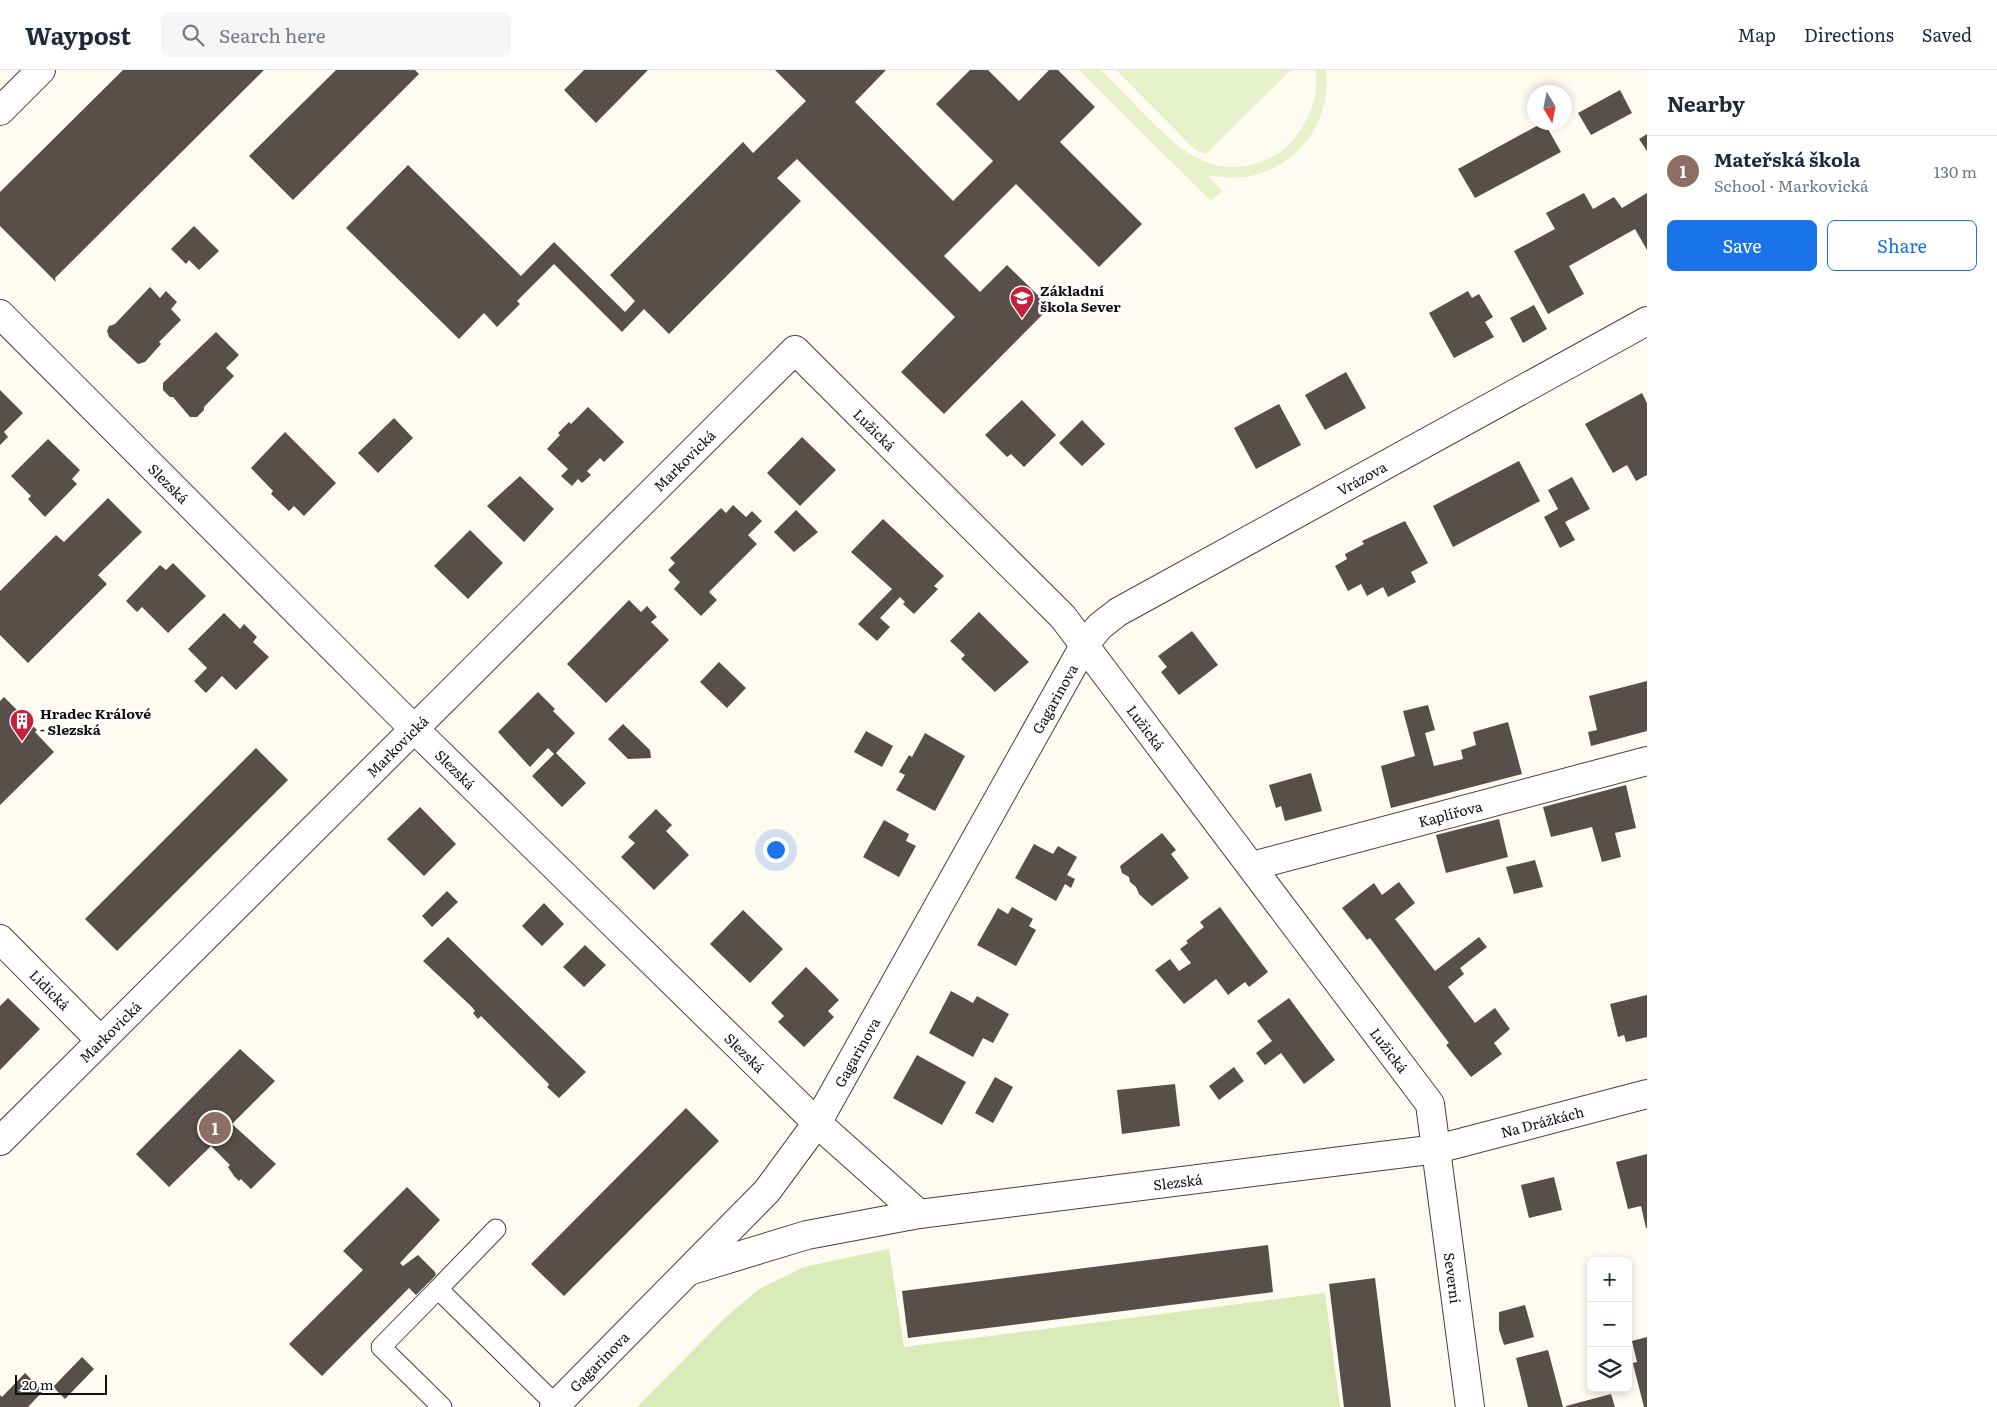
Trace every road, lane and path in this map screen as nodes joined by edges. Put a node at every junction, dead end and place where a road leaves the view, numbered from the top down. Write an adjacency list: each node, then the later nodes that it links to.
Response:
1 (41, 70): 2 (street)
2 (0, 111)
3 (0, 314): 7 (street, Slezská)
4 (1647, 321): 6 (street, Vrázova)
5 (795, 350): 6 (street, Lužická); 7 (street, Markovická)
6 (1085, 644): 9 (street, Lužická); 13 (street, Gagarinova)
7 (414, 728): 11 (street, Markovická); 13 (street, Slezská)
8 (1647, 761): 9 (street, Kaplířova)
9 (1252, 866): 15 (street, Lužická)
10 (0, 939): 11 (street, Lidická)
11 (100, 1040): 14 (street, Markovická)
12 (1647, 1094): 15 (street, Na Drážkách)
13 (817, 1123): 16 (street, Slezská); 18 (street, Gagarinova)
14 (0, 1141)
15 (1437, 1149): 16 (street, Slezská); 22 (street, Severní)
16 (919, 1214): 18 (street, Slezská)
17 (496, 1229): 19 (lane)
18 (690, 1271): 20 (street, Gagarinova)
19 (438, 1289): 20 (lane); 21 (lane)
20 (555, 1406)
21 (442, 1407)
22 (1470, 1407)

